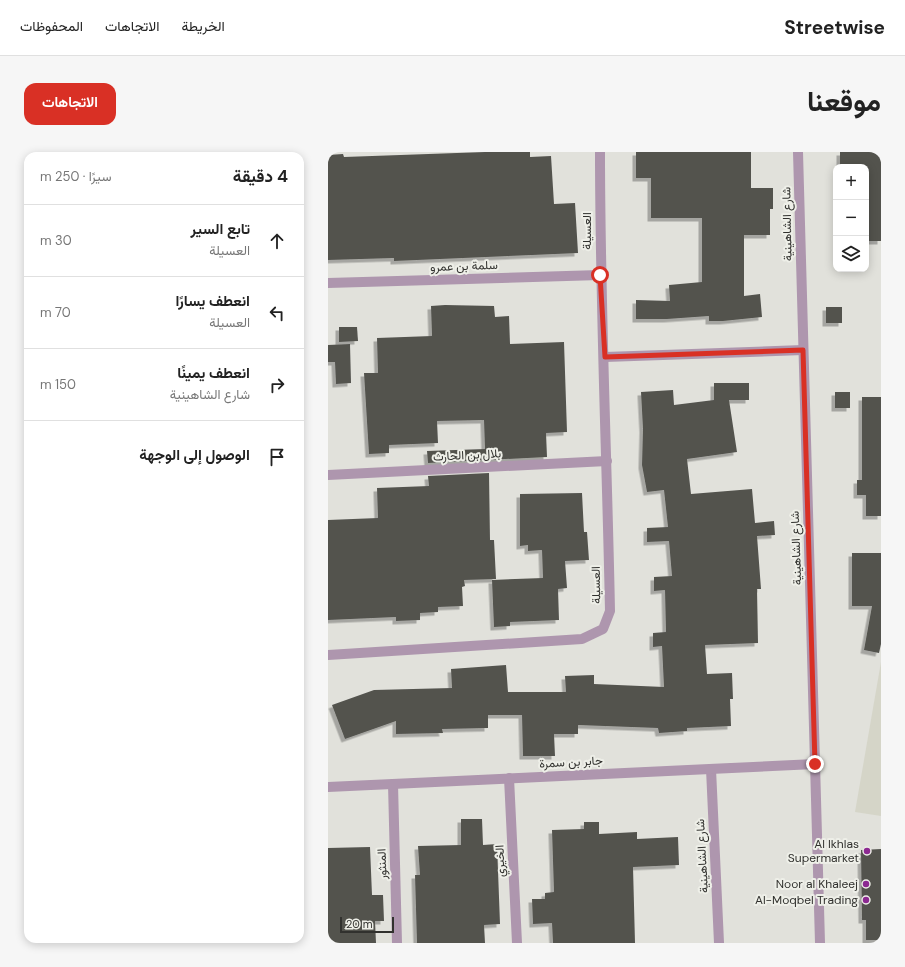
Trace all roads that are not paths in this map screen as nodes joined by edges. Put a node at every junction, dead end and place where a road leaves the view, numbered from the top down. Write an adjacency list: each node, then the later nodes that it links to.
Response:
1 (600, 152): 3 (street, العسيلة)
2 (798, 152): 5 (street, شارع الشاهينية)
3 (600, 275): 4 (street, سلمة بن عمرو); 6 (street, العسيلة)
4 (328, 283)
5 (803, 350): 6 (street); 10 (street, شارع الشاهينية)
6 (605, 357): 7 (street, العسيلة)
7 (607, 461): 8 (street, بلال بن الحارث); 9 (street, العسيلة)
8 (328, 475)
9 (328, 655)
10 (815, 764): 11 (street, جابر بن سمرة); 18 (street, شارع الشاهينية)
11 (711, 769): 12 (street, جابر بن سمرة); 17 (street, شارع الشاهينية)
12 (509, 778): 13 (street, جابر بن سمرة); 16 (street, الخيري)
13 (393, 784): 14 (street, جابر بن سمرة); 15 (street, المنثور)
14 (328, 787)
15 (397, 943)
16 (517, 943)
17 (719, 943)
18 (820, 943)

